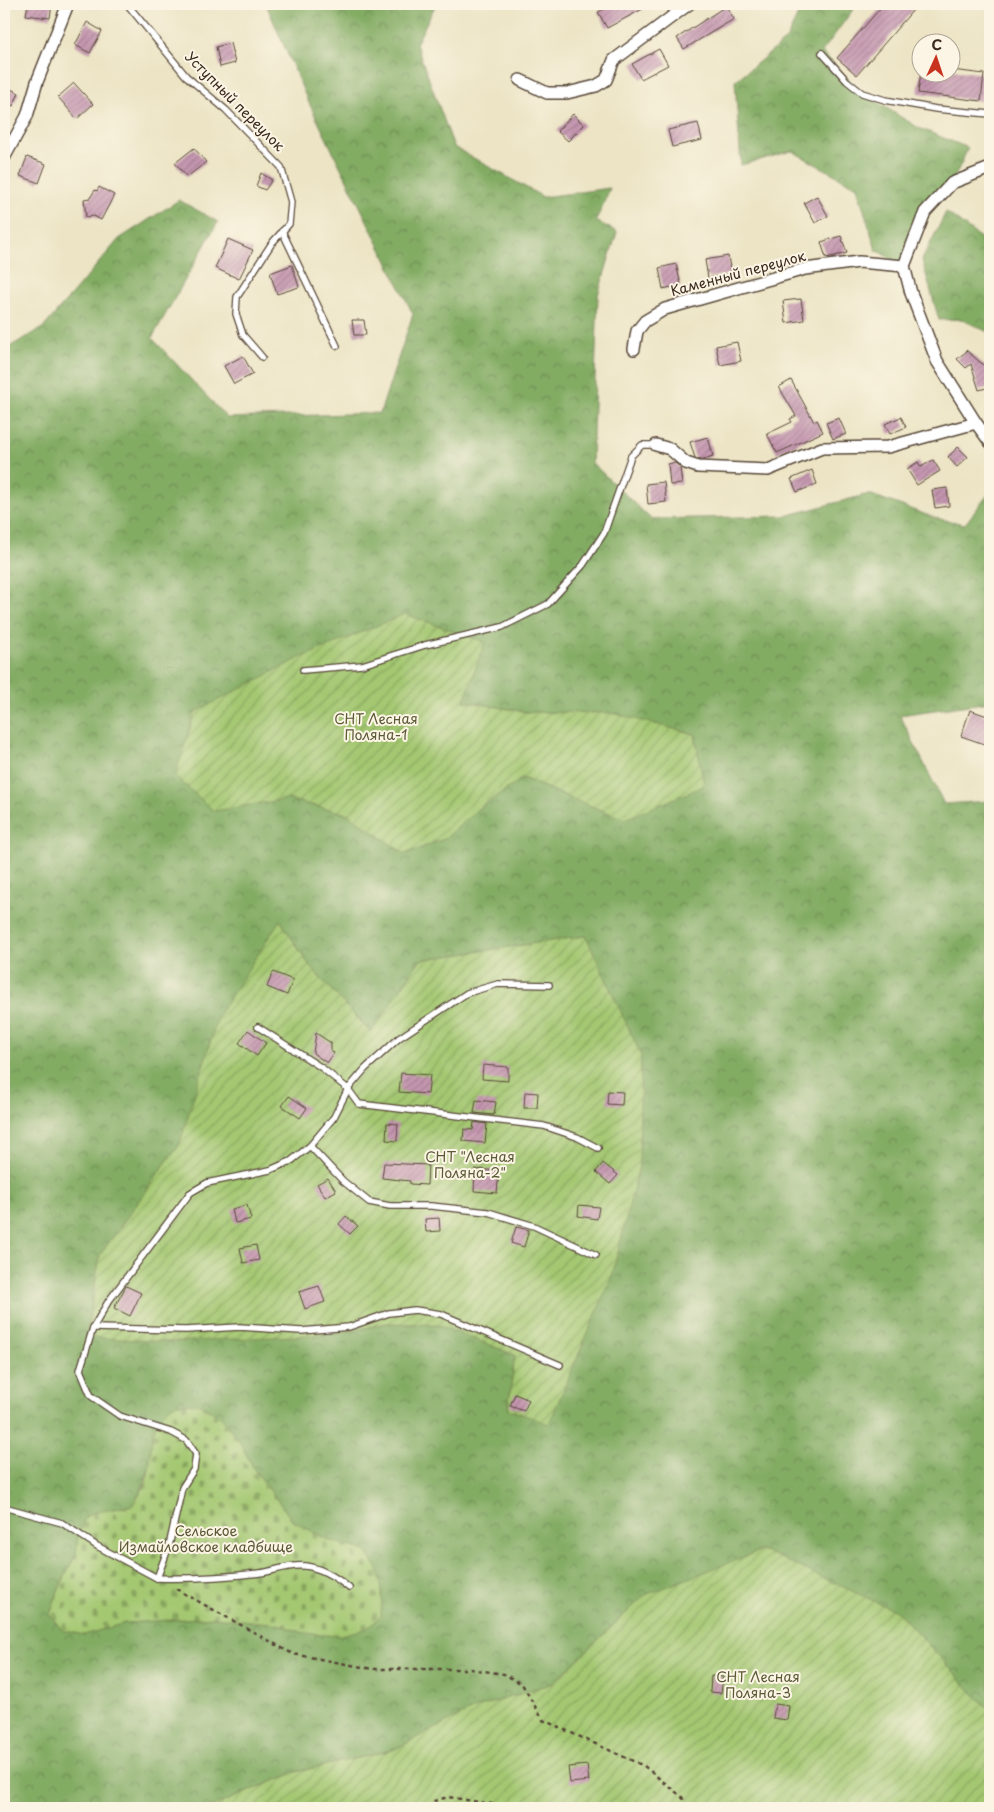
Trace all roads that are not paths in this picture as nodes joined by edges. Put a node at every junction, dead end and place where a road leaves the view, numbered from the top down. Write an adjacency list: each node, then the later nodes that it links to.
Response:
1 (68, 4): 7 (street)
2 (127, 4): 9 (lane, Уступный переулок)
3 (689, 4): 5 (street)
4 (822, 53): 6 (lane)
5 (520, 80)
6 (990, 114)
7 (4, 158)
8 (990, 168): 10 (street)
9 (282, 231): 11 (lane); 13 (lane, Уступный переулок)
10 (904, 266): 12 (street, Каменный переулок); 14 (street)
11 (337, 346)
12 (634, 349)
13 (262, 357)
14 (976, 424): 15 (street); 16 (street)
15 (990, 442)
16 (656, 445): 17 (lane)
17 (303, 670)
18 (549, 985): 20 (lane)
19 (258, 1027): 20 (lane)
20 (348, 1088): 21 (lane); 22 (lane)
21 (310, 1146): 23 (lane); 24 (lane)
22 (598, 1148)
23 (596, 1255)
24 (93, 1328): 25 (lane); 27 (lane)
25 (560, 1365)
26 (4, 1507): 27 (lane)
27 (157, 1578): 28 (lane)
28 (349, 1588)

